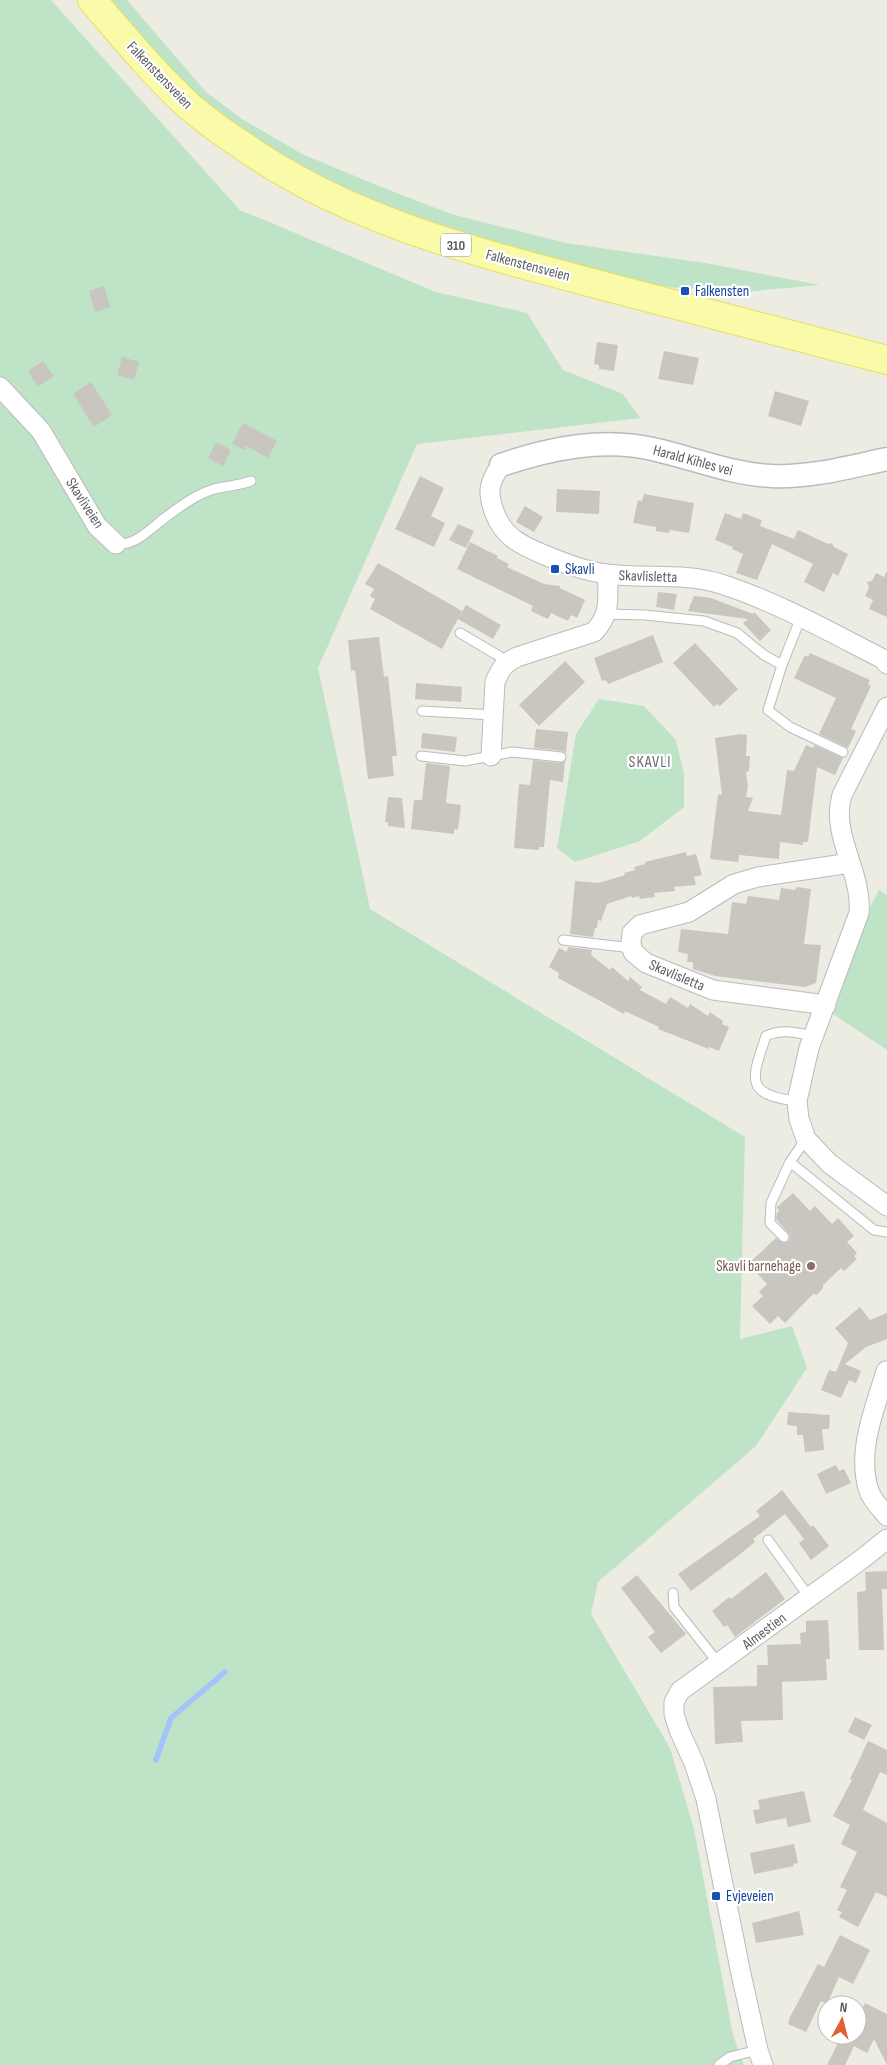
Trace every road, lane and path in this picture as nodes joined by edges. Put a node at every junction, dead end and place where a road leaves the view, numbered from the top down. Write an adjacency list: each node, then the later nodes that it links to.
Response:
1 (92, 0): 2 (main road, Falkenstensveien / 310)
2 (887, 360)
3 (0, 386): 7 (street, Skavliveien)
4 (887, 459): 5 (street, Harald Kihles vei)
5 (501, 465): 8 (street, Skavlisletta)
6 (251, 480): 7 (lane, Skavliveien)
7 (116, 544)
8 (608, 574): 9 (street, Skavlisletta); 10 (street, Skavlisletta)
9 (607, 614): 12 (street); 14 (lane)
10 (801, 617): 13 (street, Skavlisletta); 14 (lane)
11 (460, 633): 12 (lane)
12 (506, 662): 17 (street)
13 (887, 664)
14 (782, 665): 18 (lane)
15 (887, 707): 22 (street)
16 (422, 711): 17 (lane)
17 (494, 715): 20 (street)
18 (843, 752)
19 (421, 756): 20 (lane)
20 (491, 756): 21 (lane)
21 (562, 757)
22 (850, 863): 24 (street); 25 (street)
23 (563, 940): 24 (lane)
24 (632, 948): 25 (street, Skavlisletta)
25 (826, 1005): 26 (street)
26 (814, 1036): 27 (street); 27 (lane)
27 (796, 1101): 28 (street)
28 (806, 1140): 29 (lane); 30 (street)
29 (790, 1162): 31 (lane); 32 (lane)
30 (887, 1206)
31 (887, 1232)
32 (784, 1237)
33 (886, 1371): 34 (street)
34 (887, 1516)
35 (887, 1538): 38 (street, Almestien)
36 (768, 1540): 38 (lane)
37 (673, 1593): 39 (lane)
38 (809, 1597): 39 (street, Almestien)
39 (719, 1665): 40 (street, Almestien)
40 (760, 2057): 41 (lane)
41 (719, 2065)

